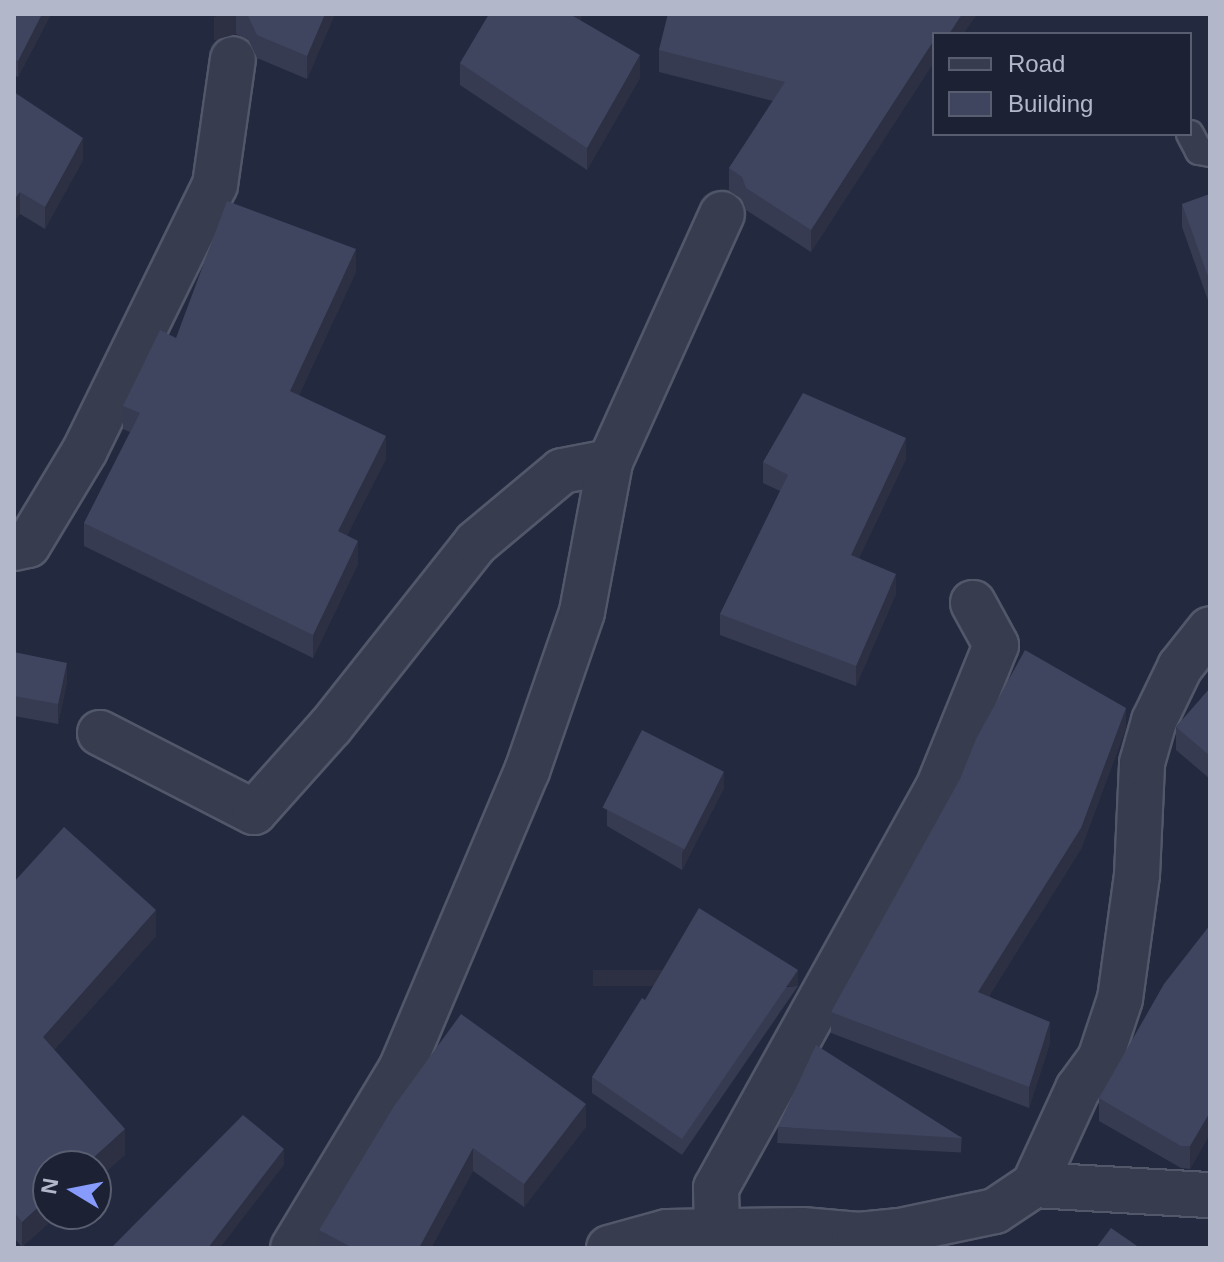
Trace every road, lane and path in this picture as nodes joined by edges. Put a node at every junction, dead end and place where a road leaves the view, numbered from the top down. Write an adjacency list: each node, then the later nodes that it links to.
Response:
1 (233, 59): 6 (street)
2 (1191, 136): 3 (lane)
3 (1210, 153)
4 (722, 214): 5 (street)
5 (610, 462): 9 (street); 14 (street)
6 (14, 548)
7 (973, 603): 12 (street)
8 (1210, 629): 10 (street)
9 (100, 733)
10 (1034, 1185): 11 (street); 13 (street)
11 (1210, 1195)
12 (717, 1229): 13 (street); 15 (street)
13 (896, 1239)
14 (293, 1248)
15 (609, 1248)

